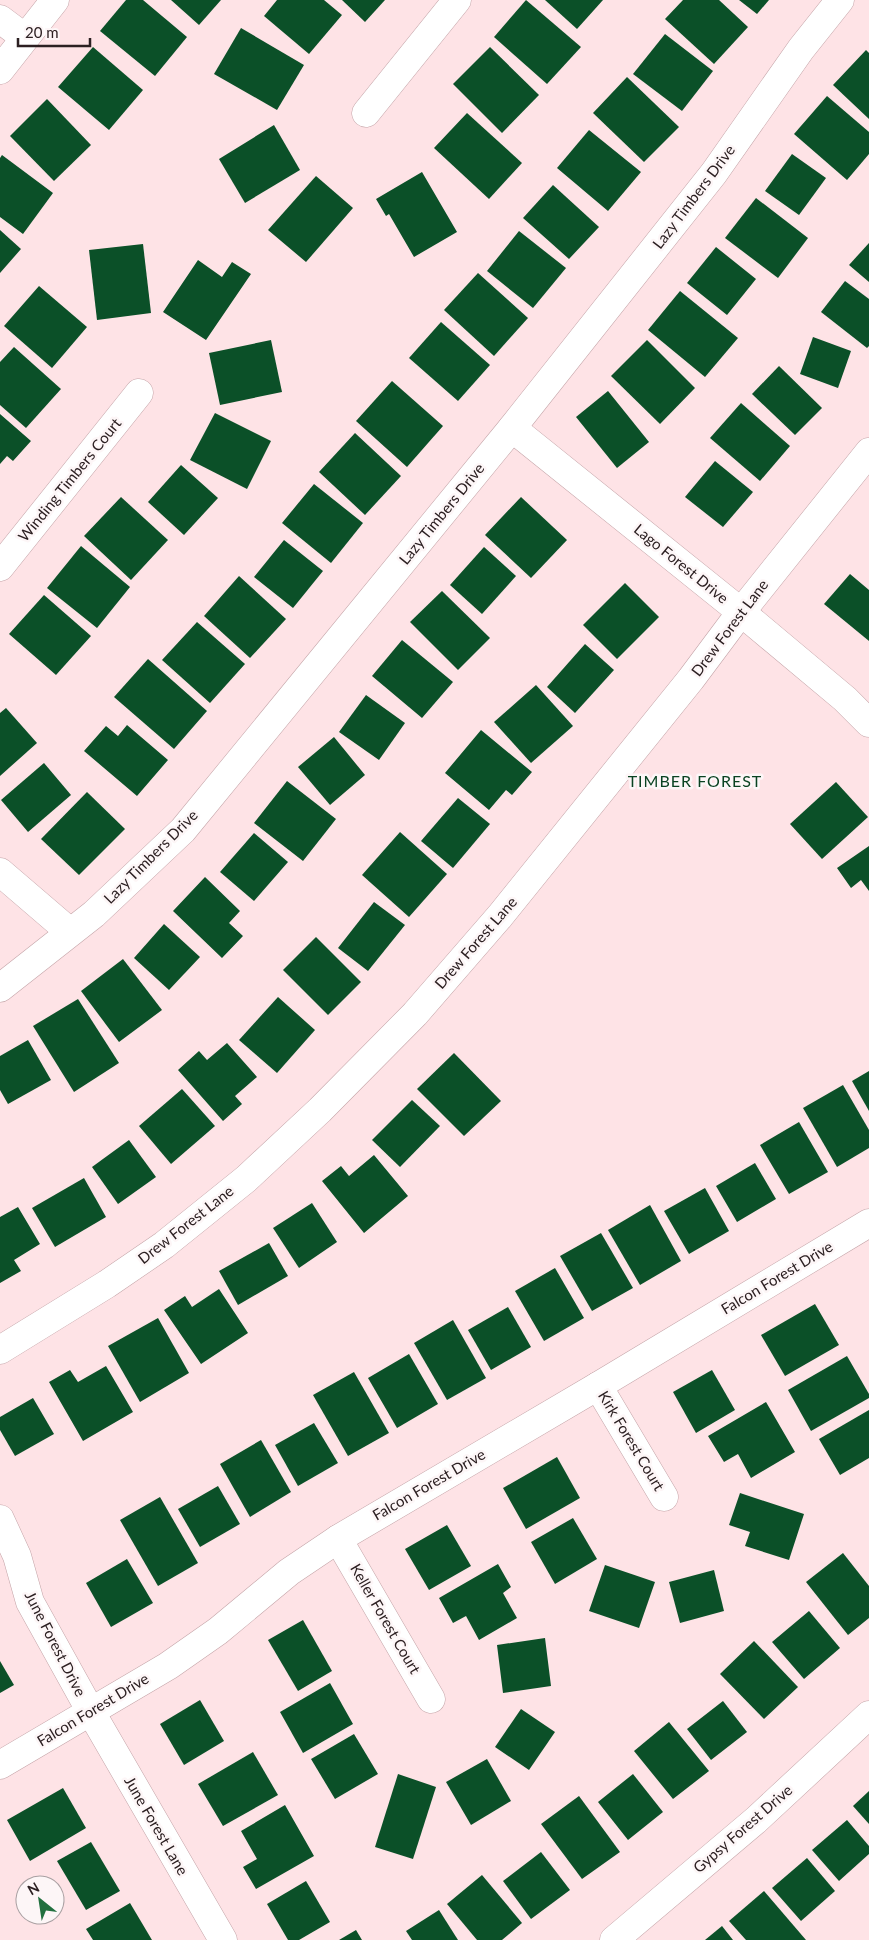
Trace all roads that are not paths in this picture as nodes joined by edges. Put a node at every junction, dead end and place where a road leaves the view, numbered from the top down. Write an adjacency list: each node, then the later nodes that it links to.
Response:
1 (55, 0): 5 (street)
2 (457, 0): 7 (street)
3 (840, 0): 9 (street, Lazy Timbers Drive)
4 (0, 18): 5 (street)
5 (24, 37): 6 (street)
6 (0, 70)
7 (366, 113)
8 (139, 394): 11 (street, Winding Timbers Court)
9 (512, 428): 12 (street, Lago Forest Drive); 15 (street, Lazy Timbers Drive)
10 (869, 452): 12 (street, Drew Forest Lane)
11 (0, 566)
12 (741, 612): 13 (street, Lago Forest Drive); 18 (street, Drew Forest Lane)
13 (869, 723)
14 (0, 872): 15 (street)
15 (70, 932): 16 (street, Lazy Timbers Drive)
16 (0, 988)
17 (867, 1227): 19 (street, Falcon Forest Drive)
18 (0, 1350)
19 (598, 1386): 20 (street, Kirk Forest Court); 22 (street, Falcon Forest Drive)
20 (664, 1497)
21 (0, 1519): 24 (street, June Forest Drive)
22 (338, 1539): 23 (street, Keller Forest Court); 24 (street, Falcon Forest Drive)
23 (431, 1699)
24 (90, 1712): 26 (street, Falcon Forest Drive); 27 (street, June Forest Lane)
25 (869, 1715): 28 (street, Gypsy Forest Drive)
26 (0, 1765)
27 (223, 1940)
28 (614, 1940)

